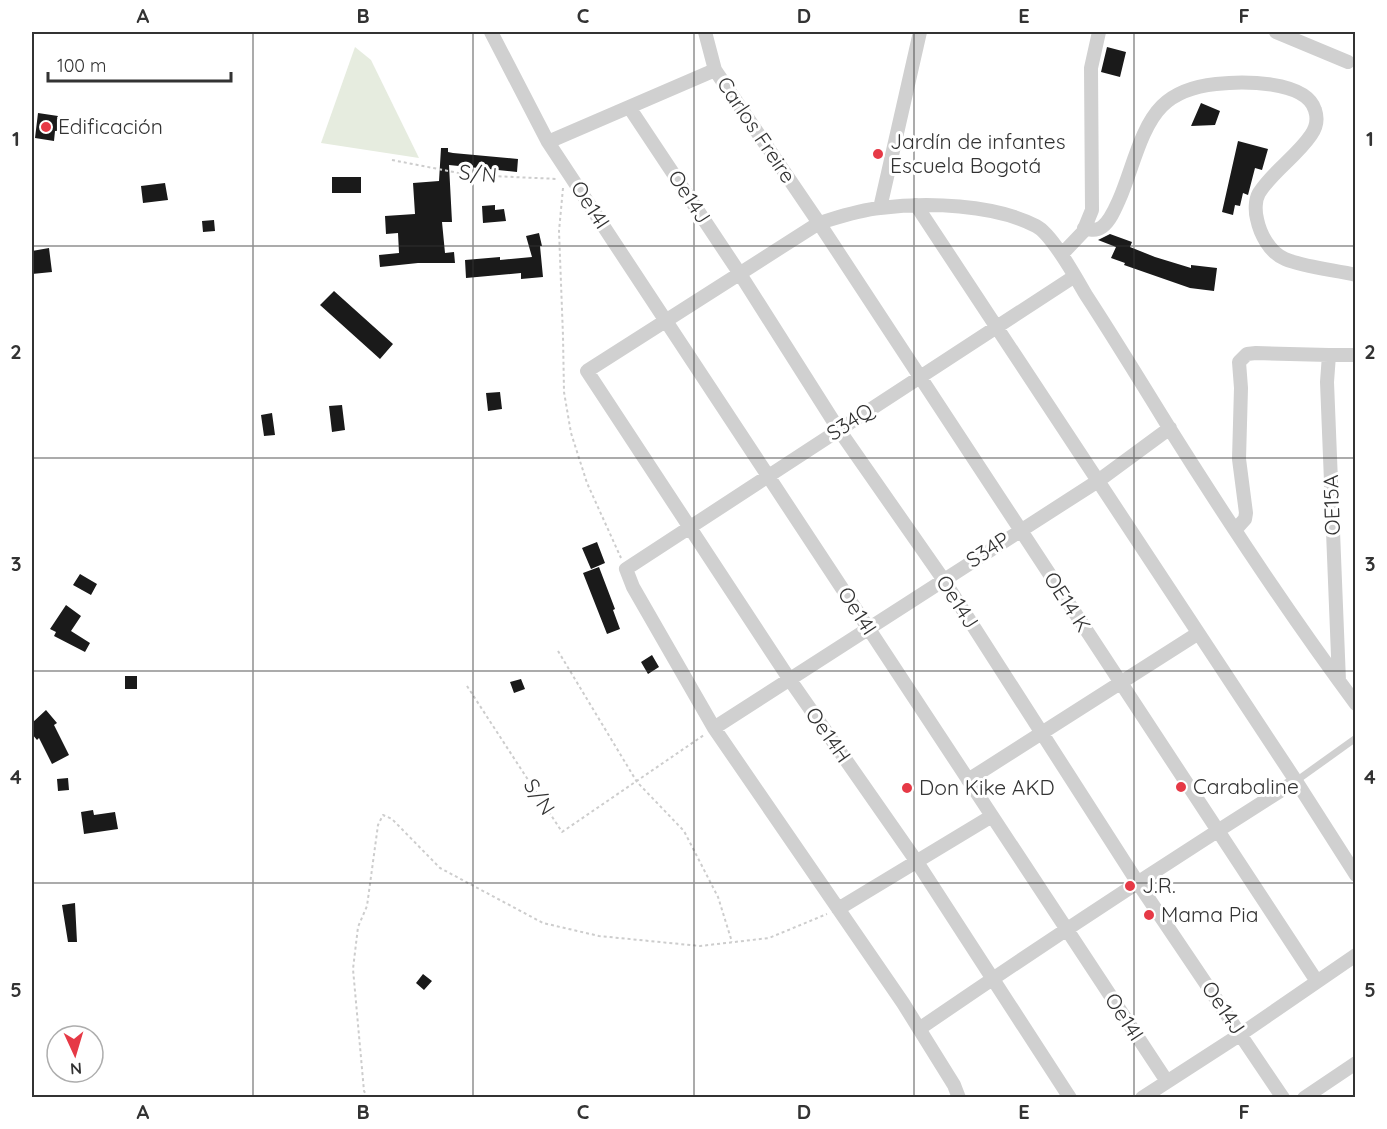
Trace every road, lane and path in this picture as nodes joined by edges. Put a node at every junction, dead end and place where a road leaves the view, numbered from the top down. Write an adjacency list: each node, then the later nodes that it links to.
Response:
1 (490, 32): 9 (street, Oe14I)
2 (705, 32): 7 (street, Carlos Freire)
3 (920, 32): 12 (street)
4 (1099, 32): 14 (street)
5 (1276, 32): 6 (street)
6 (1348, 62)
7 (715, 70): 8 (street); 13 (street, Carlos Freire)
8 (629, 107): 9 (street); 16 (street, Oe14J)
9 (548, 142): 19 (street, Oe14I)
10 (392, 160): 31 (path, S/N)
11 (916, 205): 12 (street); 15 (street); 20 (street)
12 (880, 208): 13 (street)
13 (819, 223): 16 (street); 23 (street, OE14 K)
14 (1084, 228): 15 (street); 17 (street)
15 (1062, 254): 18 (street)
16 (740, 274): 19 (street); 25 (street, Oe14J)
17 (1356, 275)
18 (1075, 276): 20 (street, S34Q); 24 (street)
19 (666, 321): 26 (street, Oe14I); 28 (street, Oe14H)
20 (996, 327): 23 (street, S34Q); 27 (street)
21 (1329, 355): 22 (street); 30 (street); 37 (street, OE15A)
22 (1356, 355)
23 (920, 377): 25 (street, S34Q); 29 (street, OE14 K)
24 (1170, 428): 27 (street, S34P); 30 (street)
25 (839, 430): 26 (street, S34Q); 32 (street, Oe14J)
26 (768, 476): 28 (street, S34Q); 33 (street, Oe14I)
27 (1098, 481): 29 (street, S34P); 34 (street)
28 (689, 528): 31 (street, S34Q); 36 (street, Oe14H)
29 (1020, 530): 32 (street, S34P); 38 (street, OE14 K)
30 (1236, 530): 37 (street)
31 (626, 569): 41 (street)
32 (943, 579): 33 (street, S34P); 42 (street, Oe14J)
33 (869, 630): 36 (street, S34P); 44 (street, Oe14I)
34 (1197, 634): 38 (street); 45 (street)
35 (558, 651): 46 (path)
36 (790, 680): 41 (street, S34P); 49 (street, Oe14H)
37 (1339, 682): 40 (street)
38 (1121, 683): 42 (street); 48 (street, OE14 K)
39 (467, 686): 46 (path, S/N)
40 (1356, 704)
41 (714, 728): 46 (path, S/N); 52 (street)
42 (1042, 734): 44 (street); 51 (street, Oe14J)
43 (1356, 738): 45 (lane)
44 (968, 780): 47 (street, Oe14I)
45 (1296, 781): 48 (street); 50 (street)
46 (637, 782): 54 (path)
47 (992, 816): 49 (street); 53 (street, Oe14I)
48 (1218, 830): 51 (street); 57 (street, OE14 K)
49 (917, 862): 52 (street); 56 (street, Oe14H)
50 (1356, 875)
51 (1138, 883): 53 (street); 59 (street, Oe14J)
52 (838, 909): 54 (path); 58 (street)
53 (1067, 930): 56 (street); 61 (street, Oe14I)
54 (732, 942): 63 (path)
55 (1356, 954): 57 (street)
56 (993, 978): 58 (street); 64 (street, Oe14H)
57 (1316, 980): 59 (street)
58 (919, 1029): 62 (street)
59 (1241, 1034): 61 (street); 66 (street, Oe14J)
60 (1356, 1063): 67 (street)
61 (1166, 1080): 65 (street)
62 (958, 1093)
63 (368, 1098)
64 (1070, 1098)
65 (1142, 1098)
66 (1283, 1098)
67 (1304, 1098)

